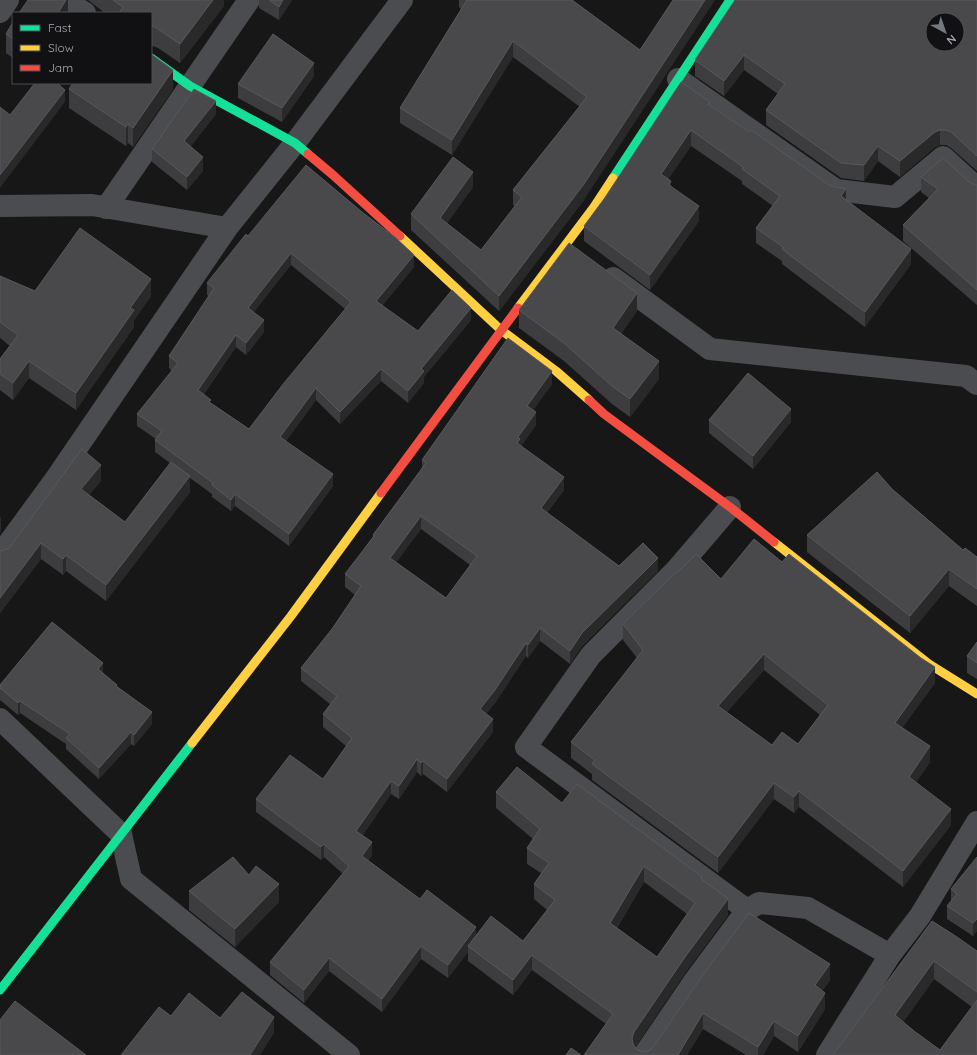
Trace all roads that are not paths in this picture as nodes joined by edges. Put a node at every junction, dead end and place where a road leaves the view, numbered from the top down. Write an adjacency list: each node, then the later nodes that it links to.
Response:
1 (8, 0): 6 (street)
2 (65, 0): 7 (street)
3 (249, 0): 10 (street)
4 (402, 0): 11 (street)
5 (730, 0): 9 (street)
6 (0, 12)
7 (83, 12)
8 (152, 59): 10 (street)
9 (678, 79): 12 (street); 17 (street)
10 (190, 86): 11 (street); 14 (street)
11 (295, 143): 15 (street); 17 (street)
12 (977, 188)
13 (0, 206): 14 (street)
14 (106, 208): 15 (street)
15 (227, 228): 20 (street)
16 (598, 267): 18 (street)
17 (501, 330): 19 (street); 24 (street)
18 (977, 384)
19 (730, 507): 21 (street); 25 (street)
20 (0, 555)
21 (977, 694)
22 (0, 719): 24 (street)
23 (977, 822): 26 (street)
24 (121, 834): 29 (street); 30 (street)
25 (747, 910): 28 (street); 31 (street)
26 (920, 916): 27 (street); 28 (street)
27 (939, 928)
28 (890, 955): 32 (street)
29 (0, 990)
30 (349, 1055)
31 (644, 1055)
32 (827, 1055)

